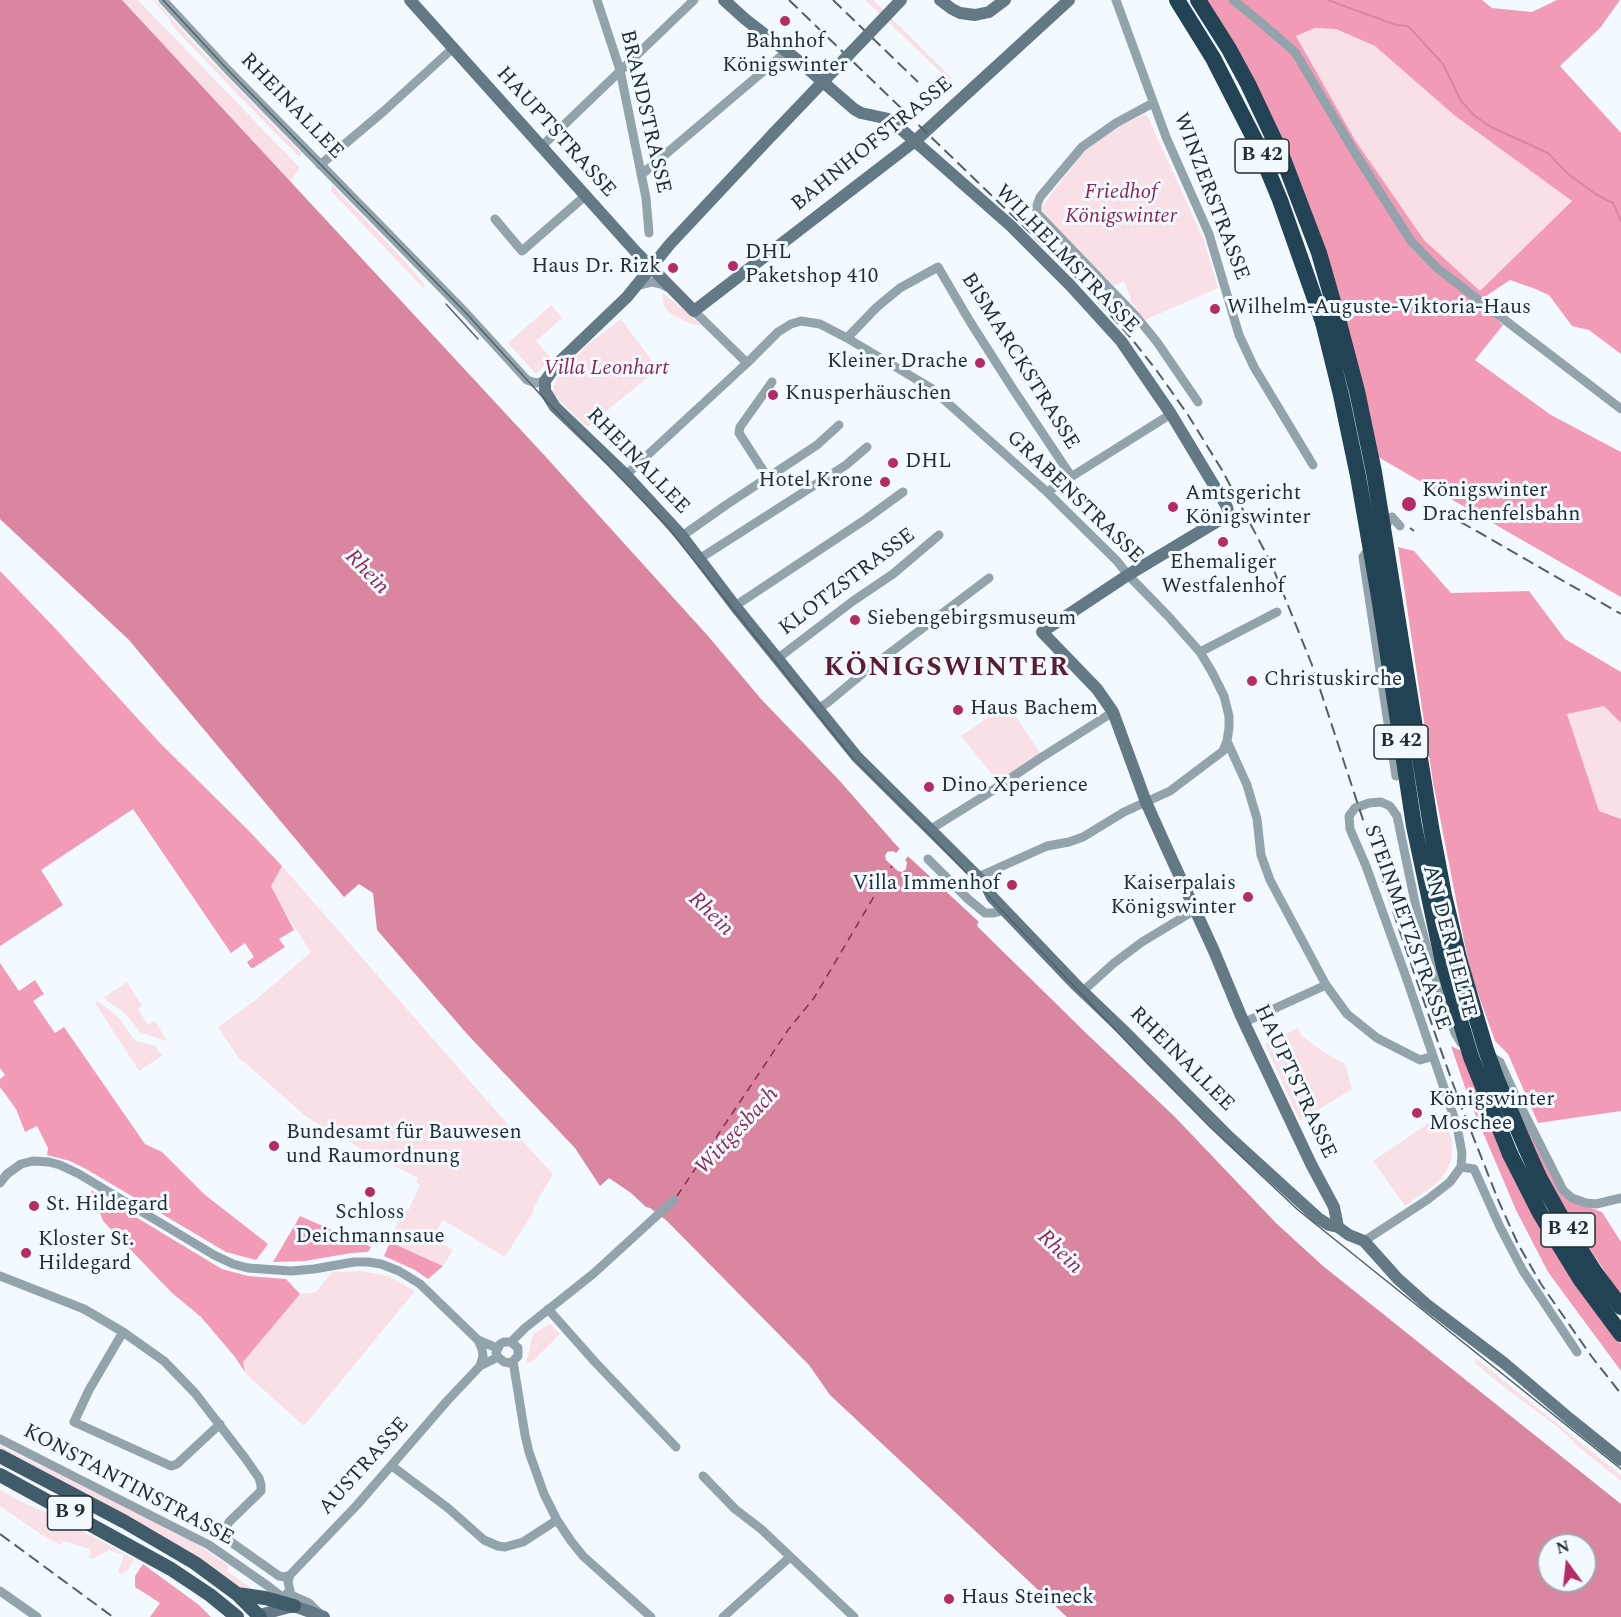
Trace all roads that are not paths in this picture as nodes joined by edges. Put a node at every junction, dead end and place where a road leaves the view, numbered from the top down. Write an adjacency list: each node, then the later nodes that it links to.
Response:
1 (164, 0): 20 (street, RHEINALLEE)
2 (410, 0): 14 (street, HAUPTSTRASSE)
3 (597, 0): 16 (street, BRANDSTRASSE)
4 (694, 0): 16 (street)
5 (724, 0): 15 (street, WILHELMSTRASSE)
6 (901, 0): 25 (street, bridge)
7 (940, 0): 8 (street)
8 (1005, 0)
9 (1069, 0): 18 (street, BAHNHOFSTRASSE)
10 (1116, 0): 17 (street, WINZERSTRASSE)
11 (1177, 0): 31 (highway, B 42)
12 (1198, 0): 31 (highway, B 42)
13 (1233, 0): 37 (street)
14 (452, 49): 19 (street, HAUPTSTRASSE); 20 (street)
15 (786, 52): 18 (street, WILHELMSTRASSE); 21 (street)
16 (620, 70): 19 (street); 21 (street, BRANDSTRASSE)
17 (1153, 103): 36 (street); 41 (street, WINZERSTRASSE)
18 (917, 140): 30 (street, BAHNHOFSTRASSE); 38 (street, WILHELMSTRASSE)
19 (541, 147): 22 (street, HAUPTSTRASSE)
20 (320, 165): 34 (street, RHEINALLEE)
21 (640, 175): 24 (street, BRANDSTRASSE)
22 (585, 196): 23 (street); 26 (street, HAUPTSTRASSE)
23 (495, 219)
24 (649, 233)
25 (670, 244): 26 (street); 27 (street)
26 (636, 252): 27 (street, HAUPTSTRASSE)
27 (650, 267): 28 (street); 29 (street, HAUPTSTRASSE)
28 (637, 286): 29 (street); 34 (street)
29 (674, 290): 30 (street, HAUPTSTRASSE)
30 (694, 310): 33 (street, HAUPTSTRASSE)
31 (1330, 321): 74 (highway, B 42, bridge)
32 (847, 338): 33 (street, GRABENSTRASSE); 43 (street, BISMARCKSTRASSE); 46 (street, GRABENSTRASSE)
33 (747, 363): 42 (street, GRABENSTRASSE)
34 (545, 381): 42 (street, RHEINALLEE)
35 (772, 382): 44 (street)
36 (1198, 402)
37 (1621, 409)
38 (1171, 414): 43 (street); 51 (street, WILHELMSTRASSE)
39 (839, 425): 44 (street)
40 (867, 447): 50 (street)
41 (1313, 465)
42 (626, 475): 49 (street, RHEINALLEE)
43 (1071, 476): 46 (street)
44 (768, 478): 49 (street)
45 (903, 492): 53 (street)
46 (1047, 492): 51 (street, GRABENSTRASSE)
47 (1400, 525): 60 (street)
48 (939, 535): 56 (street, KLOTZSTRASSE)
49 (682, 537): 50 (street, RHEINALLEE)
50 (699, 559): 53 (street, RHEINALLEE)
51 (1128, 575): 55 (street, GRABENSTRASSE); 58 (street, HAUPTSTRASSE)
52 (989, 578): 57 (street)
53 (735, 606): 56 (street, RHEINALLEE)
54 (1277, 612): 55 (street)
55 (1200, 652): 59 (street, GRABENSTRASSE)
56 (777, 659): 57 (street, RHEINALLEE)
57 (817, 709): 63 (street, RHEINALLEE)
58 (1113, 712): 61 (street, HAUPTSTRASSE); 63 (street)
59 (1227, 741): 61 (street); 70 (street)
60 (1396, 776)
61 (1146, 802): 65 (street); 69 (street, HAUPTSTRASSE)
62 (1350, 812): 73 (street, STEINMETZSTRASSE); 77 (street, AN DER HELTE)
63 (931, 829): 65 (street, RHEINALLEE)
64 (928, 859): 67 (street)
65 (978, 877): 66 (street, RHEINALLEE)
66 (992, 897): 67 (street); 68 (street, RHEINALLEE)
67 (972, 902): 68 (street)
68 (1005, 910): 71 (street, RHEINALLEE)
69 (1195, 910): 71 (street); 72 (street, HAUPTSTRASSE)
70 (1326, 985): 72 (street); 73 (street)
71 (1083, 991): 79 (street, RHEINALLEE)
72 (1245, 1022): 79 (street, HAUPTSTRASSE)
73 (1433, 1056): 75 (street, STEINMETZSTRASSE)
74 (1518, 1151): 82 (highway, B 42); 85 (highway, B 42)
75 (1461, 1167): 80 (street); 88 (street)
76 (0, 1183): 86 (street)
77 (1621, 1198)
78 (674, 1200): 83 (street, AUSTRASSE)
79 (1338, 1227): 80 (street)
80 (1364, 1240): 96 (street)
81 (0, 1276): 84 (street)
82 (1621, 1306)
83 (548, 1309): 87 (street, AUSTRASSE); 94 (street)
84 (123, 1332): 92 (street); 92 (street)
85 (1621, 1334)
86 (478, 1340): 89 (street); 91 (street)
87 (511, 1342): 89 (street, AUSTRASSE); 90 (street)
88 (1577, 1352)
89 (498, 1353): 90 (street); 91 (street, AUSTRASSE)
90 (513, 1361): 100 (street)
91 (480, 1366): 97 (street, AUSTRASSE)
92 (220, 1424): 102 (street)
93 (0, 1439): 106 (street, KONSTANTINSTRASSE)
94 (676, 1447)
95 (0, 1456): 104 (main road, B 9)
96 (1621, 1460)
97 (392, 1466): 100 (street); 102 (street, AUSTRASSE)
98 (0, 1475): 105 (main road, B 9)
99 (703, 1476): 101 (street)
100 (557, 1520): 107 (street)
101 (790, 1557): 115 (street); 116 (street)
102 (290, 1575): 106 (street)
103 (0, 1591): 110 (street)
104 (237, 1594): 106 (main road); 108 (main road, B 9)
105 (210, 1595): 111 (main road); 112 (main road, B 9)
106 (292, 1601): 108 (street); 109 (street)
107 (639, 1606): 113 (street); 114 (street)
108 (258, 1616)
109 (318, 1616)
110 (37, 1617)
111 (219, 1617)
112 (237, 1617)
113 (641, 1617)
114 (651, 1617)
115 (723, 1617)
116 (854, 1617)

